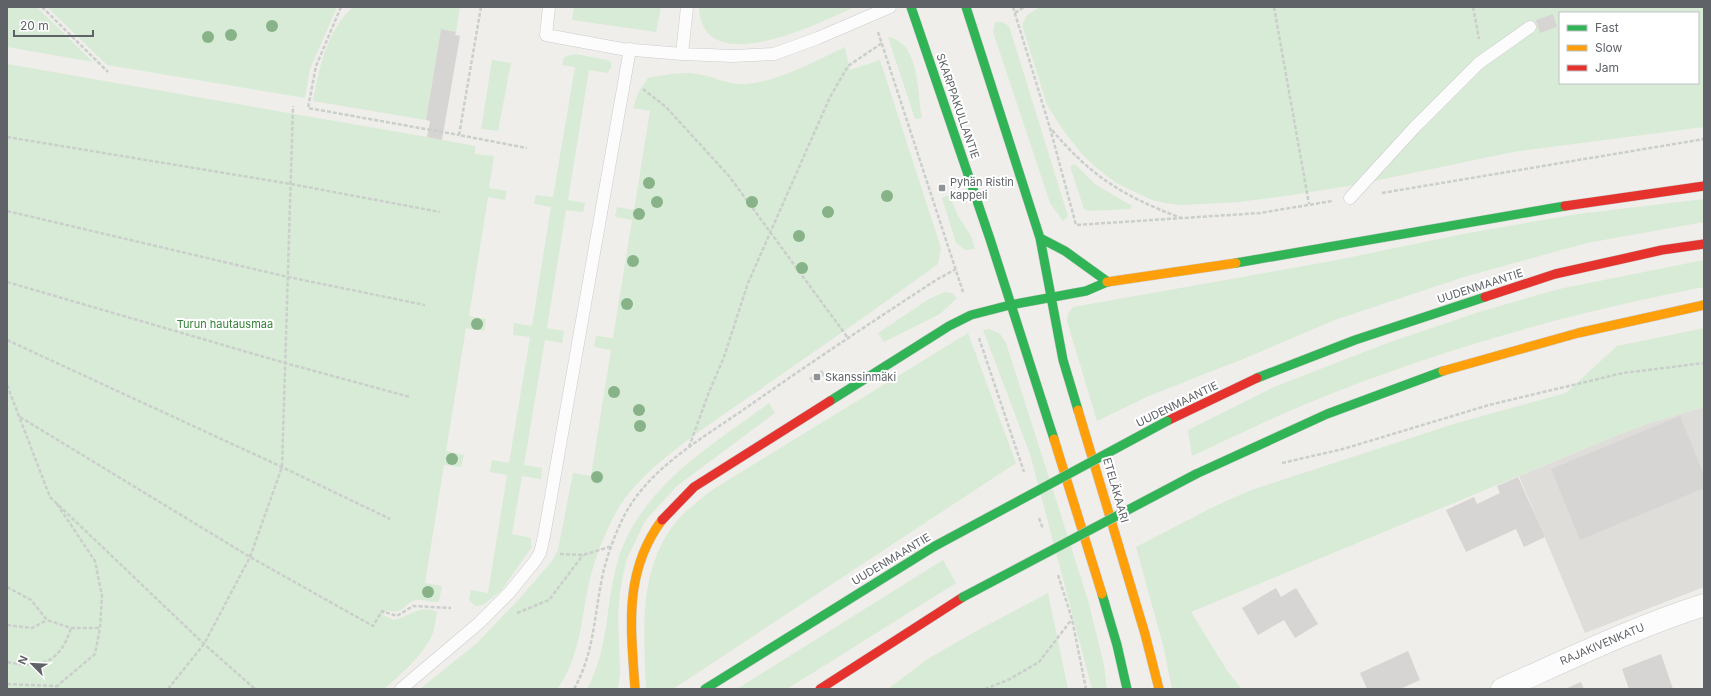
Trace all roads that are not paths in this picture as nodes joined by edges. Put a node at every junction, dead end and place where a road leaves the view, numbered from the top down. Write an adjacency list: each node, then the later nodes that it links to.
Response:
1 (549, 7): 7 (lane)
2 (687, 7): 8 (lane)
3 (890, 7): 8 (lane)
4 (911, 7): 15 (main road, SKARPPAKULLANTIE)
5 (966, 7): 11 (main road)
6 (1530, 27): 10 (lane)
7 (630, 49): 8 (lane); 18 (lane)
8 (682, 54)
9 (1704, 186): 13 (main road)
10 (1350, 198)
11 (1040, 238): 13 (main road); 14 (main road)
12 (1704, 244): 20 (main road, UUDENMAANTIE, bridge)
13 (1108, 282): 14 (main road)
14 (1050, 297): 15 (main road); 23 (main road, ETELÄKAARI)
15 (1010, 305): 19 (main road); 22 (main road)
16 (1704, 305): 21 (main road, bridge)
17 (1704, 604): 24 (street, RAJAKIVENKATU)
18 (401, 689)
19 (635, 689)
20 (705, 689)
21 (820, 689)
22 (1127, 689)
23 (1159, 689)
24 (1502, 689)

